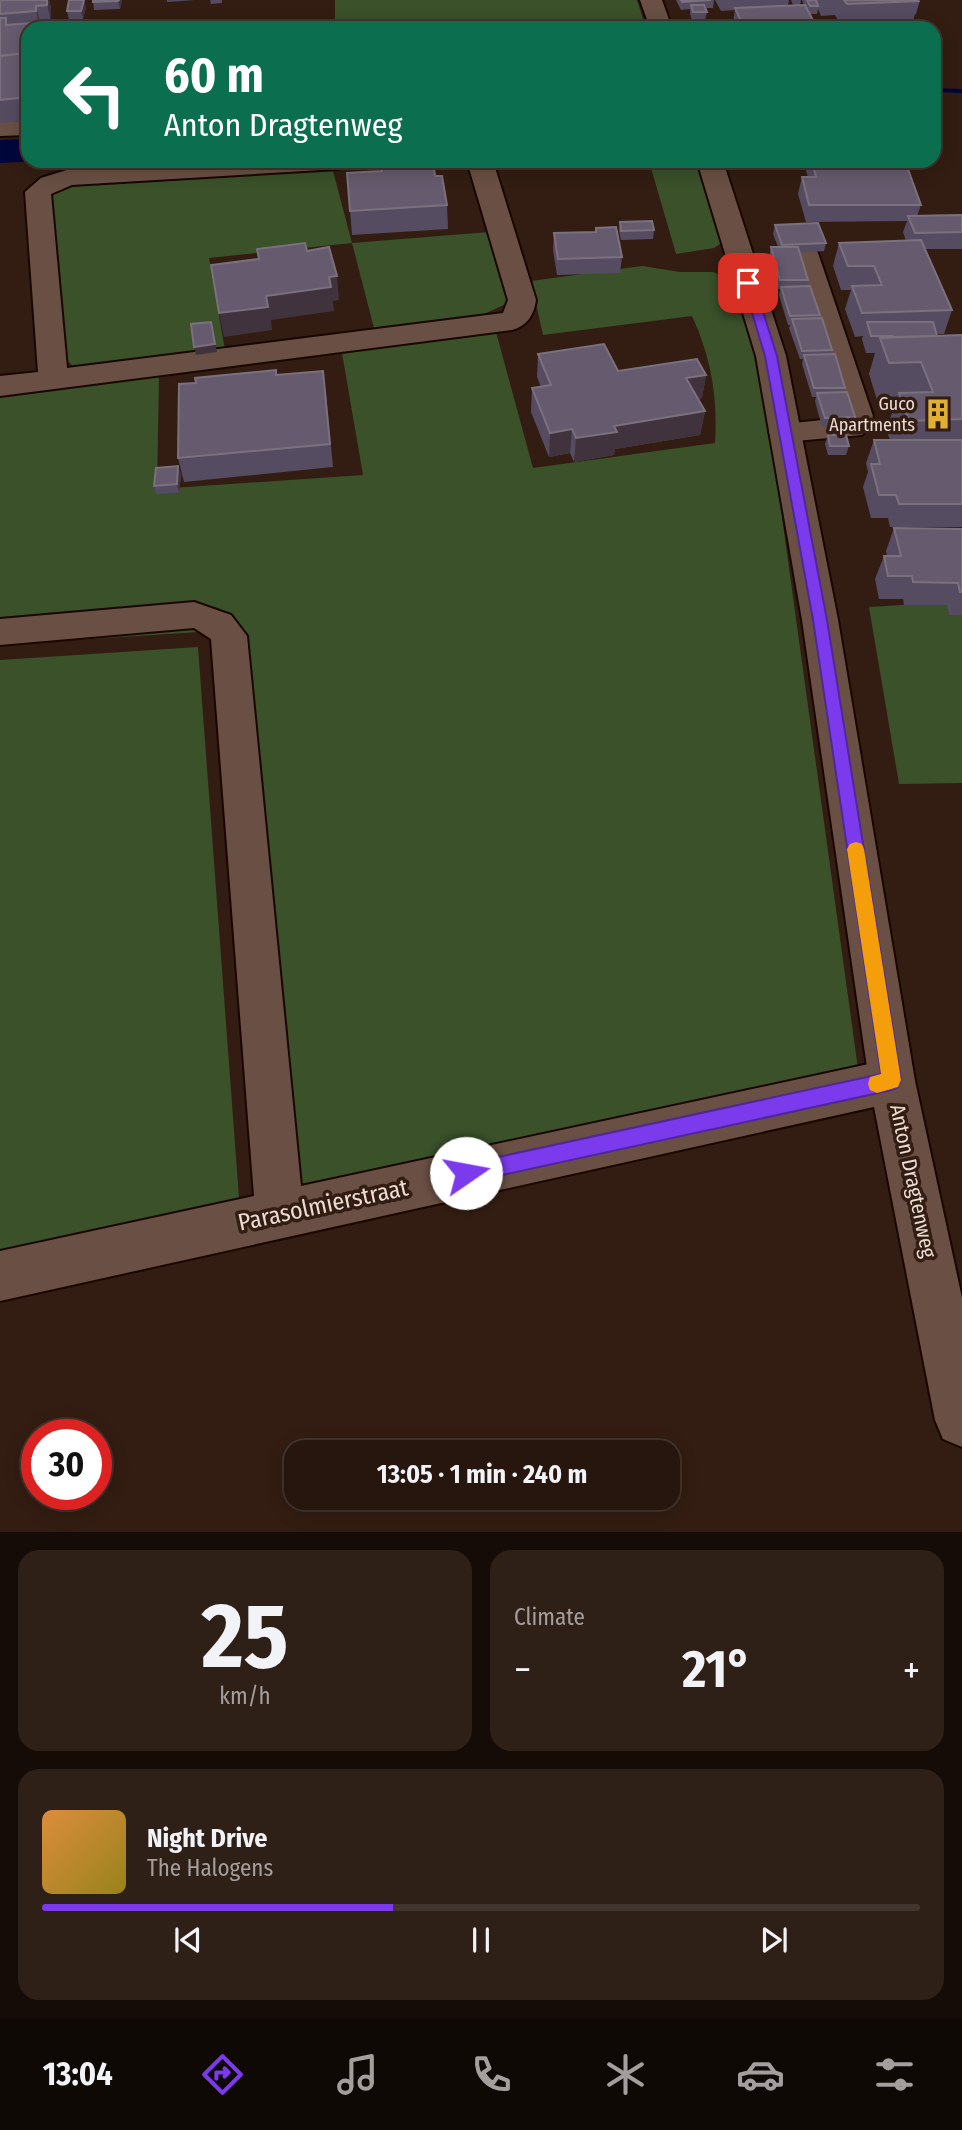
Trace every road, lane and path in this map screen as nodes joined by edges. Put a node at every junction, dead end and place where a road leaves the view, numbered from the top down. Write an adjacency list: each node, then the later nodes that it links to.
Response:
1 (651, 0): 2 (street)
2 (658, 21)
3 (21, 128): 4 (street)
4 (0, 130)
5 (221, 168): 9 (street)
6 (482, 168): 9 (street)
7 (712, 168): 11 (street, Anton Dragtenweg)
8 (804, 253): 11 (street)
9 (53, 379): 10 (street)
10 (0, 386)
11 (785, 432): 13 (street, Anton Dragtenweg)
12 (0, 632): 14 (street)
13 (892, 1080): 14 (street, Parasolmierstraat); 16 (street, Anton Dragtenweg)
14 (280, 1214): 15 (street, Parasolmierstraat)
15 (0, 1276)
16 (962, 1420)

